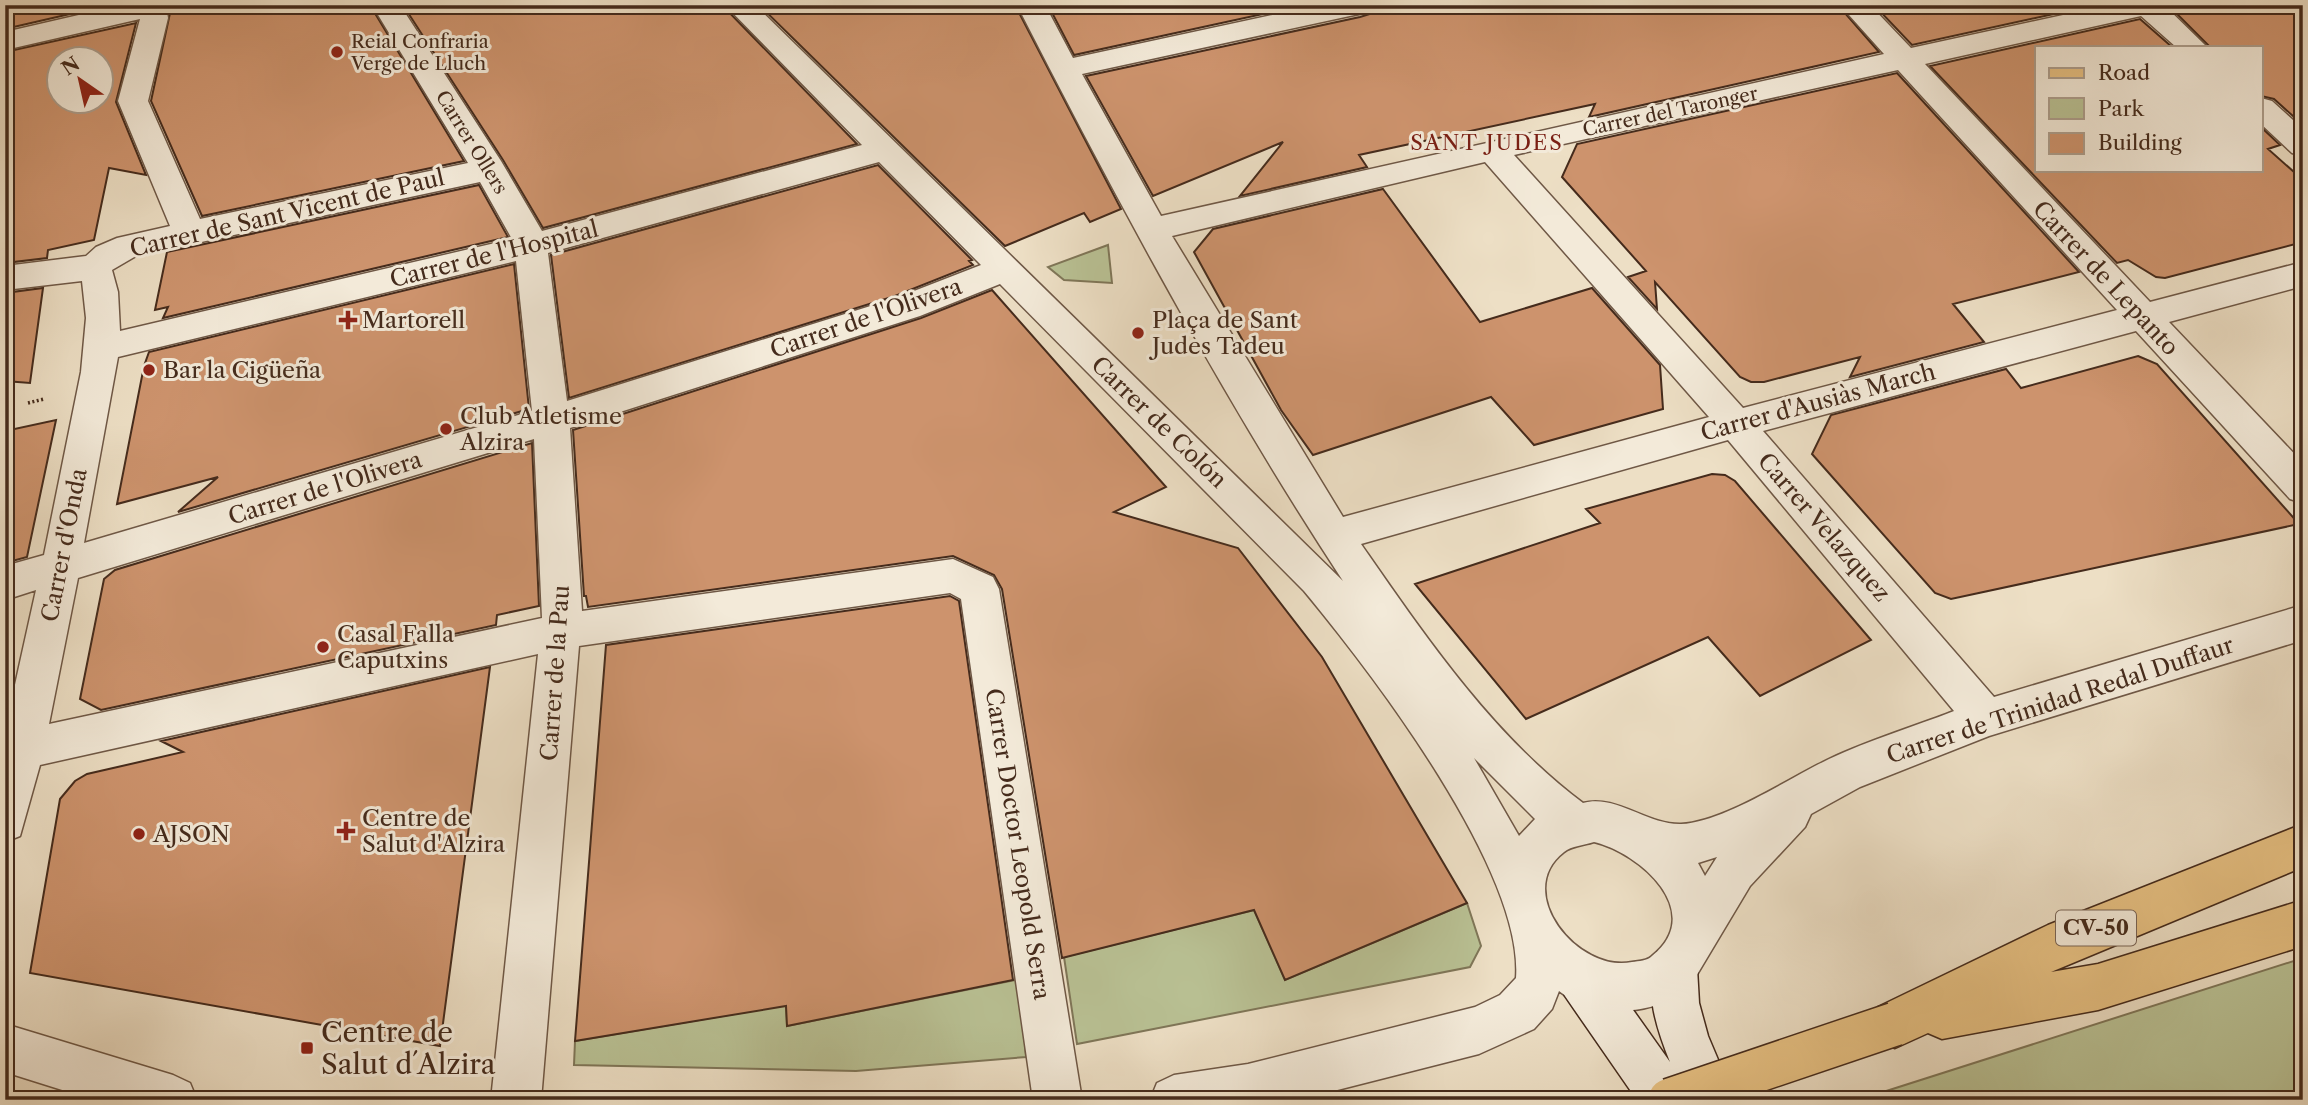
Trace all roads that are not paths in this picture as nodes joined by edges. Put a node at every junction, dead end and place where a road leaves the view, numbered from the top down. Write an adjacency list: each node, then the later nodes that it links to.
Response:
1 (386, 5): 16 (street, Carrer Ollers)
2 (739, 5): 14 (street, Carrer de Colón)
3 (1031, 5): 11 (street)
4 (1359, 5): 11 (street)
5 (1854, 5): 10 (street, Carrer de Lepanto)
6 (2147, 5): 9 (street); 10 (street, Carrer del Taronger)
7 (154, 6): 8 (street); 18 (street)
8 (5, 41)
9 (2192, 46)
10 (1904, 61): 15 (street, Carrer del Taronger); 24 (street, Carrer de Lepanto)
11 (1064, 69): 17 (street)
12 (2262, 109): 13 (street)
13 (2303, 146)
14 (884, 150): 19 (street, Carrer de l'Hospital); 21 (street, Carrer de Colón)
15 (1492, 150): 17 (street, Carrer del Taronger); 27 (street, Carrer Velazquez)
16 (490, 169): 18 (street, Carrer de Sant Vicent de Paul); 19 (street, Carrer Ollers)
17 (1150, 230): 29 (street)
18 (189, 232): 20 (street, Carrer de Sant Vicent de Paul)
19 (531, 246): 25 (street, Carrer de l'Hospital); 26 (street, Carrer de la Pau)
20 (95, 267): 23 (street, Carrer de Sant Vicent de Paul); 25 (street, Carrer d'Onda)
21 (1003, 270): 26 (street, Carrer de l'Olivera); 41 (street, Carrer de Colón)
22 (2303, 274): 24 (street, Carrer d'Ausiàs March)
23 (5, 278)
24 (2141, 316): 27 (street, Carrer d'Ausiàs March); 28 (street, Carrer de Lepanto)
25 (100, 348): 30 (street, Carrer d'Onda)
26 (551, 419): 30 (street, Carrer de l'Olivera); 33 (street, Carrer de la Pau)
27 (1735, 424): 29 (street, Carrer d'Ausiàs March); 34 (street, Carrer Velazquez)
28 (2303, 488)
29 (1335, 535): 38 (street)
30 (61, 567): 31 (street, Carrer de l'Olivera); 35 (street, Carrer d'Onda)
31 (5, 583)
32 (2303, 622): 34 (street, Carrer de Trinidad Redal Duffaur)
33 (563, 631): 35 (street); 49 (street, Carrer de la Pau); 50 (street, Carrer Doctor Leopold Serra)
34 (1986, 718): 36 (street, Carrer de Trinidad Redal Duffaur)
35 (23, 749): 37 (street, Carrer d'Onda)
36 (1820, 785): 39 (street, Carrer de Trinidad Redal Duffaur); 44 (street, Carrer de Trinidad Redal Duffaur)
37 (5, 821)
38 (1574, 823): 39 (street); 41 (street)
39 (1650, 841): 44 (street)
40 (2303, 845): 46 (main road, CV-50)
41 (1521, 885): 43 (street)
42 (2303, 923): 46 (main road, CV-50)
43 (1537, 940): 45 (street); 51 (street)
44 (1682, 955): 45 (street); 53 (street)
45 (1582, 979): 52 (street)
46 (1895, 1024): 52 (main road, CV-50, bridge)
47 (5, 1048): 48 (street)
48 (173, 1100)
49 (516, 1100)
50 (1058, 1100)
51 (1174, 1100)
52 (1668, 1100)
53 (1711, 1100)

